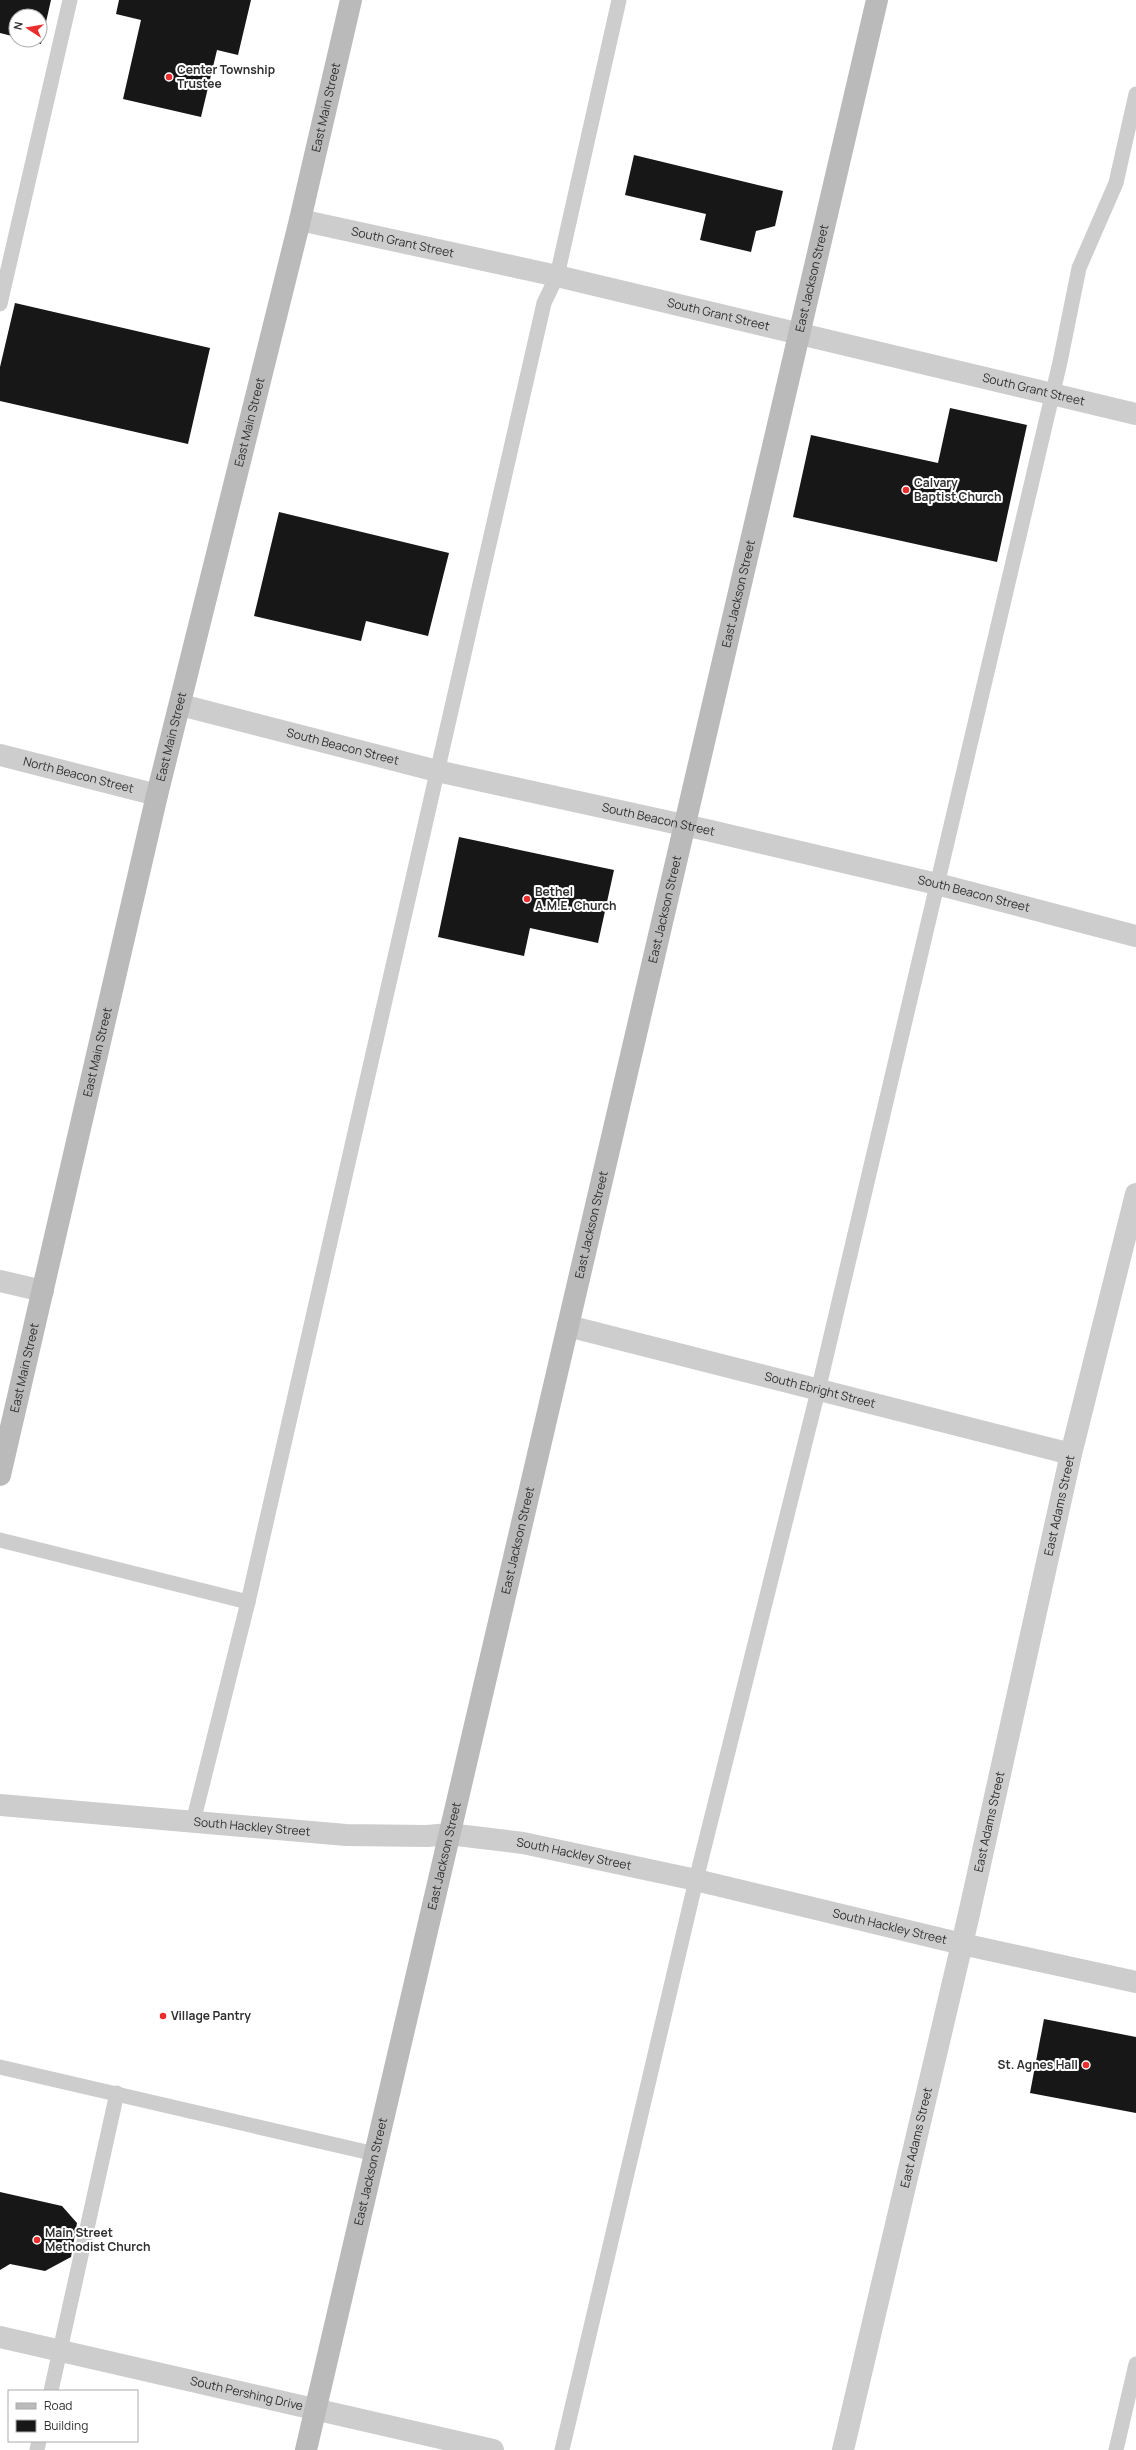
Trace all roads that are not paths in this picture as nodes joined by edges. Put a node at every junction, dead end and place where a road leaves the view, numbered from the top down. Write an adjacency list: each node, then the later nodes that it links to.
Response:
1 (70, 0): 8 (lane)
2 (351, 0): 6 (main road, East Main Street)
3 (619, 0): 7 (lane)
4 (877, 0): 9 (main road, East Jackson Street)
5 (1136, 94): 10 (lane)
6 (300, 220): 7 (street, South Grant Street); 12 (main road, East Main Street)
7 (557, 276): 9 (street, South Grant Street); 14 (lane)
8 (0, 304)
9 (799, 332): 10 (street, South Grant Street); 16 (main road, East Jackson Street)
10 (1052, 393): 11 (street, South Grant Street); 17 (lane)
11 (1136, 414)
12 (181, 705): 14 (street, South Beacon Street); 15 (main road, East Main Street)
13 (0, 755): 15 (street, North Beacon Street)
14 (437, 771): 16 (street, South Beacon Street); 27 (lane)
15 (157, 795): 21 (main road, East Main Street)
16 (685, 825): 17 (street, South Beacon Street); 22 (main road, East Jackson Street)
17 (937, 884): 18 (street, South Beacon Street); 23 (lane)
18 (1136, 936)
19 (1136, 1194): 24 (street, East Adams Street)
20 (0, 1281): 21 (street)
21 (43, 1291): 25 (main road, East Main Street)
22 (568, 1326): 23 (street, South Ebright Street); 30 (main road, East Jackson Street)
23 (818, 1391): 24 (street, South Ebright Street); 31 (lane)
24 (1071, 1454): 32 (street, East Adams Street)
25 (0, 1475)
26 (0, 1540): 27 (lane)
27 (248, 1602): 29 (lane)
28 (0, 1805): 29 (street, South Hackley Street)
29 (193, 1822): 30 (street, South Hackley Street)
30 (449, 1834): 31 (street, South Hackley Street); 36 (main road, East Jackson Street)
31 (696, 1880): 32 (street, South Hackley Street); 44 (lane)
32 (962, 1944): 33 (street, South Hackley Street); 45 (street, East Adams Street)
33 (1136, 1982)
34 (0, 2067): 35 (lane)
35 (117, 2093): 36 (lane); 38 (lane)
36 (375, 2154): 41 (main road, East Jackson Street)
37 (0, 2337): 38 (street, South Pershing Drive)
38 (60, 2350): 40 (lane); 41 (street, South Pershing Drive)
39 (1136, 2364): 46 (lane)
40 (51, 2390)
41 (316, 2410): 42 (main road, East Jackson Street); 43 (street, South Pershing Drive)
42 (306, 2450)
43 (493, 2450)
44 (562, 2450)
45 (843, 2450)
46 (1116, 2450)

